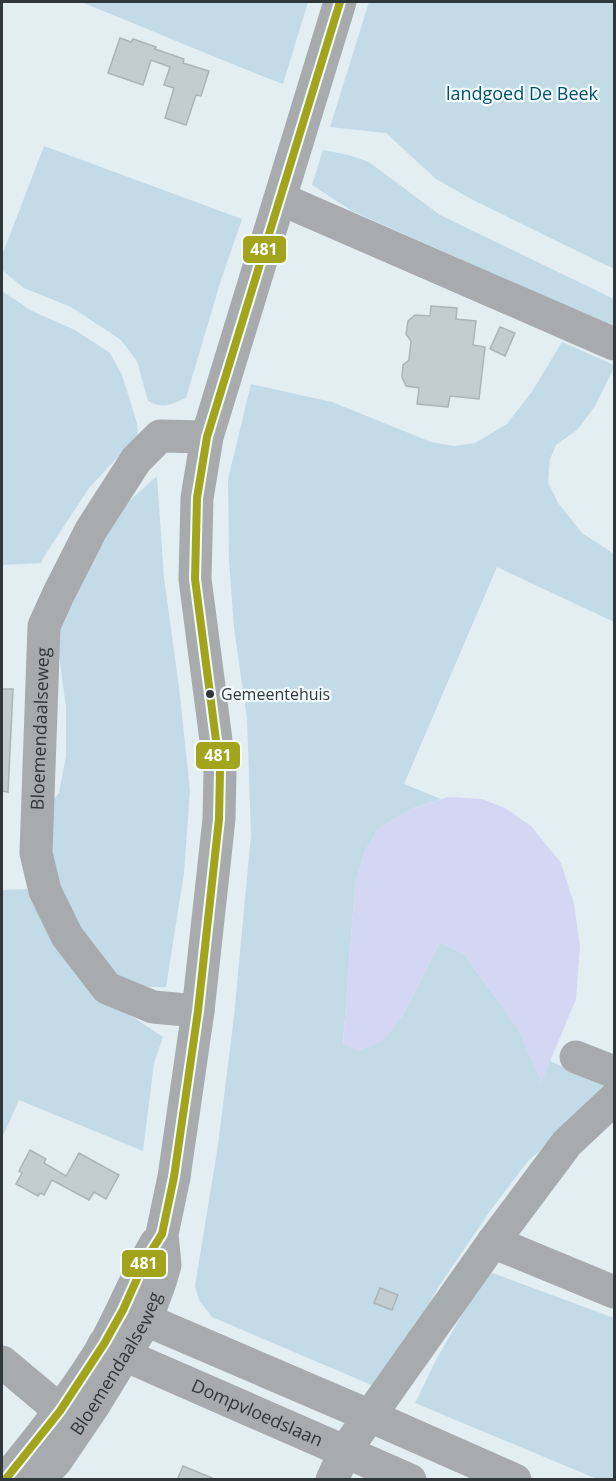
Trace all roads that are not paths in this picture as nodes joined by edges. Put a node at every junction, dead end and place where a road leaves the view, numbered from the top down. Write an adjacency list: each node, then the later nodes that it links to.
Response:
1 (340, 2): 2 (street, Bloemendaalseweg)
2 (280, 199): 3 (street); 4 (street, Bloemendaalseweg)
3 (615, 344)
4 (207, 437): 5 (street, Bloemendaalseweg); 5 (street, Bloemendaalseweg)
5 (198, 1011): 11 (street, Bloemendaalseweg)
6 (576, 1057): 7 (street)
7 (615, 1072)
8 (615, 1099): 9 (street)
9 (493, 1242): 10 (street); 14 (street)
10 (615, 1292)
11 (135, 1315): 12 (street, Bloemendaalseweg); 14 (street)
12 (114, 1349): 15 (street, Bloemendaalseweg); 16 (street, Dompvloedslaan)
13 (2, 1362): 15 (street)
14 (370, 1416): 16 (street); 20 (street)
15 (70, 1419): 17 (street, Bloemendaalseweg); 18 (street, Bloemendaalseweg)
16 (339, 1465): 19 (street, Dompvloedslaan)
17 (5, 1479)
18 (38, 1479)
19 (410, 1479)
20 (515, 1479)

